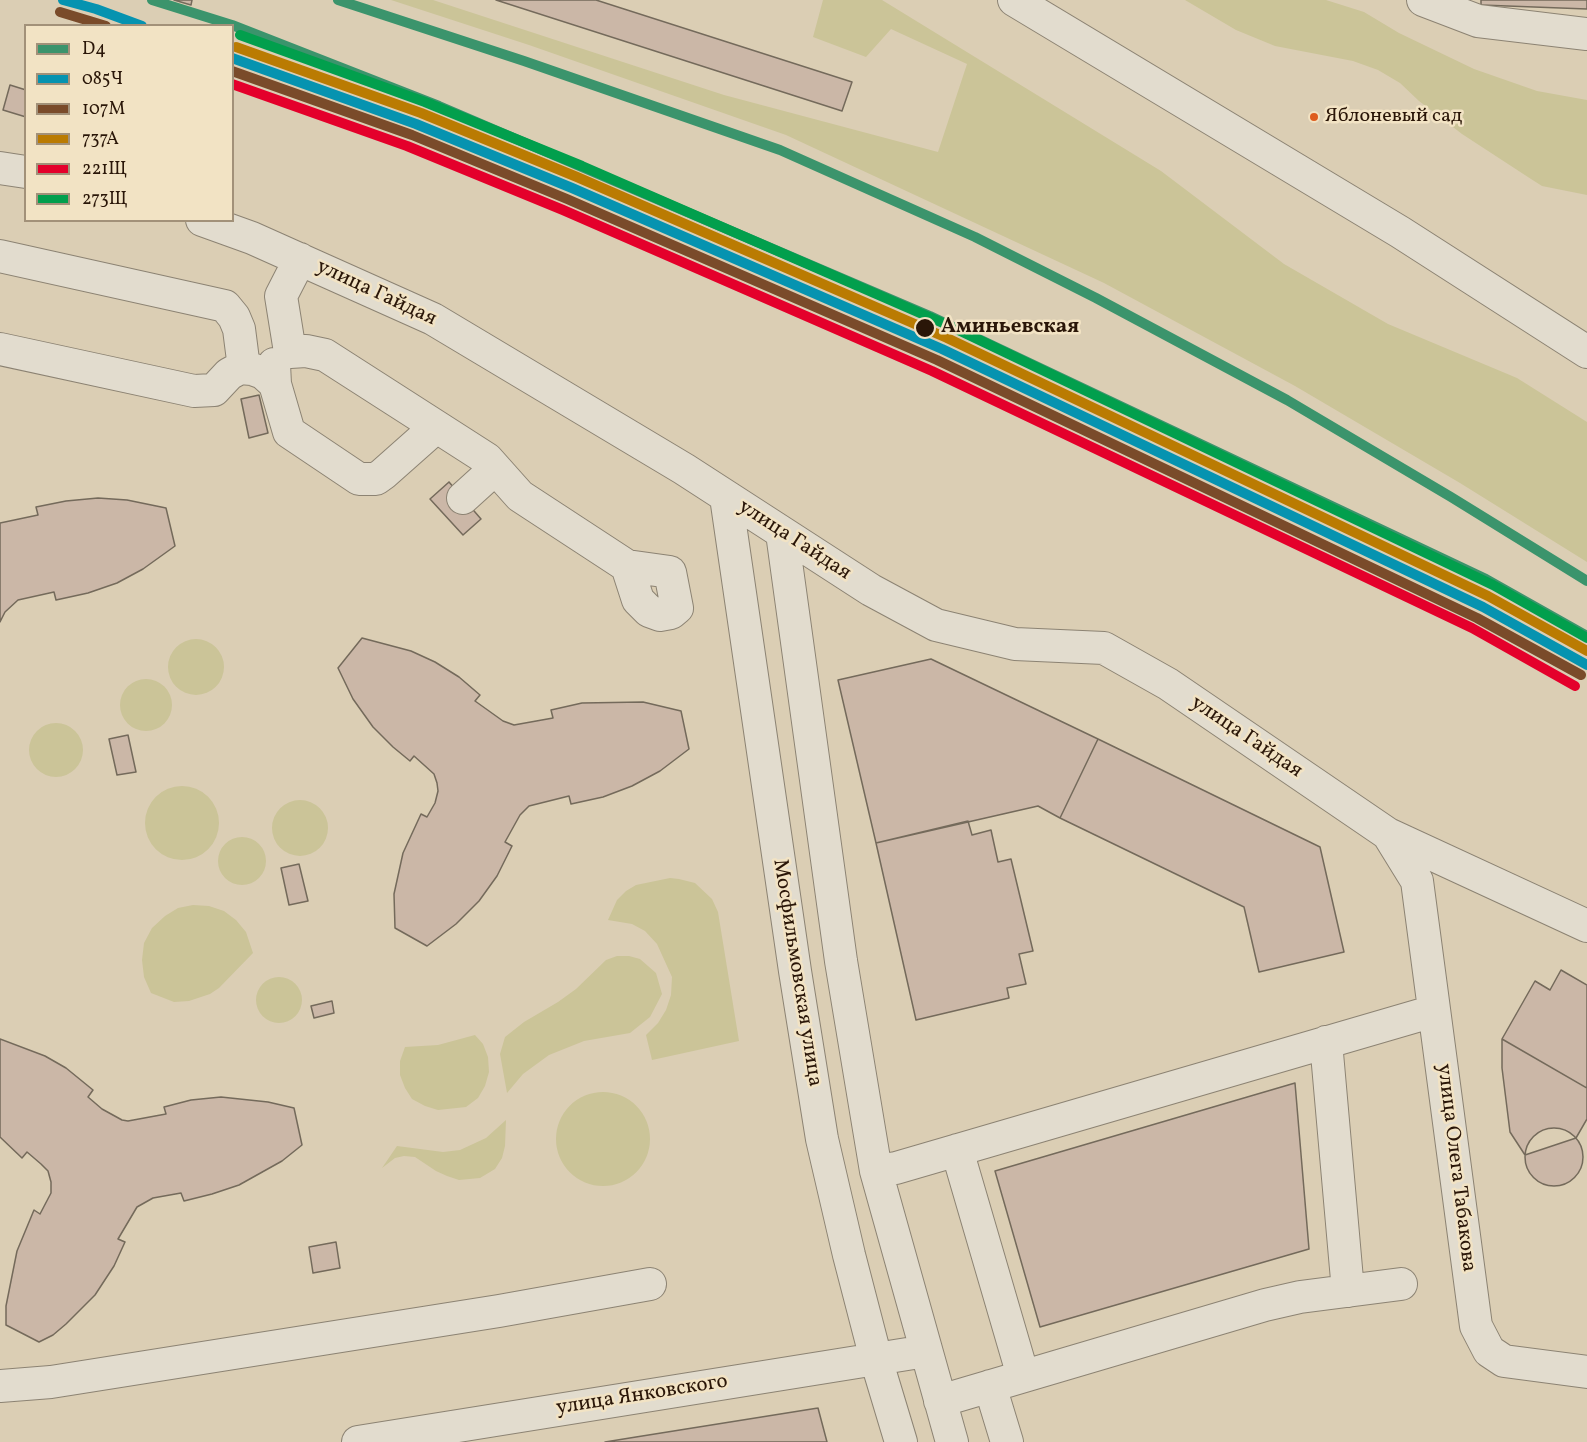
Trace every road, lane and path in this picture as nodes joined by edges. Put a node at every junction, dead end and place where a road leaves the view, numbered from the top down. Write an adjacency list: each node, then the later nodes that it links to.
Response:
1 (1014, 0): 11 (street)
2 (1423, 0): 3 (street)
3 (1587, 34)
4 (0, 168): 5 (street)
5 (24, 172)
6 (208, 222): 8 (street, улица Гайдая)
7 (0, 256): 12 (street)
8 (300, 259): 10 (street); 16 (street, улица Гайдая)
9 (0, 349): 12 (street)
10 (290, 352): 13 (street); 14 (street)
11 (1587, 352)
12 (244, 368): 13 (street)
13 (275, 384): 14 (street)
14 (436, 427): 15 (street)
15 (495, 469): 17 (street); 19 (street)
16 (726, 497): 18 (street, улица Гайдая); 31 (street, Мосфильмовская улица)
17 (463, 498)
18 (782, 532): 20 (street, улица Гайдая); 26 (street)
19 (627, 566)
20 (1388, 834): 21 (street, улица Гайдая); 22 (street, улица Гайдая)
21 (1418, 881): 23 (street, улица Олега Табакова)
22 (1587, 926)
23 (1434, 1011): 24 (street); 32 (street, улица Олега Табакова)
24 (1326, 1042): 25 (street); 29 (street)
25 (957, 1150): 26 (street); 33 (street)
26 (876, 1170): 30 (street)
27 (650, 1284): 34 (street)
28 (1401, 1284): 29 (street)
29 (1348, 1291): 33 (street)
30 (926, 1351): 31 (street, улица Янковского); 36 (street)
31 (876, 1359): 37 (street, улица Янковского); 38 (street, Мосфильмовская улица)
32 (1587, 1372)
33 (1023, 1376): 35 (street)
34 (0, 1386)
35 (990, 1386): 36 (street); 40 (street)
36 (940, 1401): 39 (street)
37 (358, 1442)
38 (901, 1442)
39 (952, 1442)
40 (1007, 1442)

